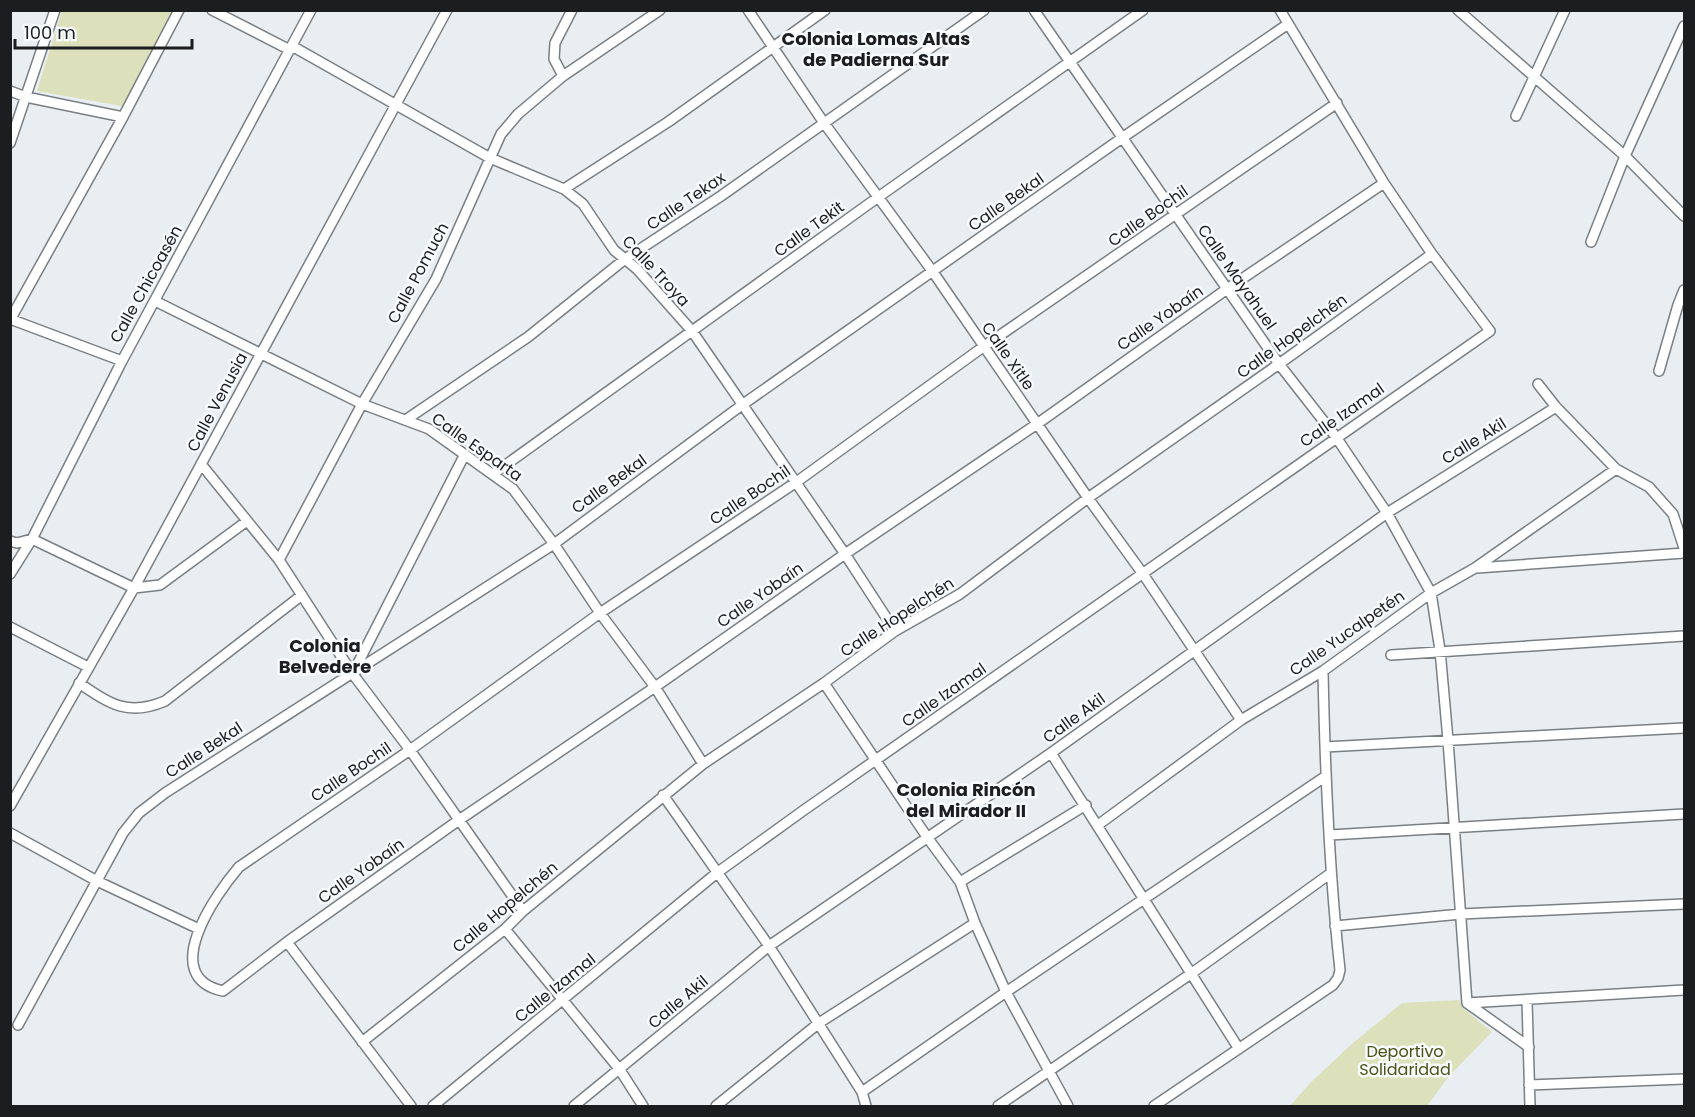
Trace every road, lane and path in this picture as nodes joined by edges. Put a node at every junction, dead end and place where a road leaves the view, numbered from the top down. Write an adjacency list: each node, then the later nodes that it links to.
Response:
1 (55, 10): 24 (street)
2 (179, 10): 28 (street)
3 (212, 10): 18 (street, Calle Troya)
4 (311, 10): 18 (street, Calle Chicoasén)
5 (447, 10): 26 (street, Calle Venusia)
6 (572, 10): 21 (street)
7 (660, 10): 21 (street, Calle Pomuch)
8 (748, 10): 19 (street, Calle Xitle)
9 (825, 10): 19 (street)
10 (984, 10): 29 (street, Calle Tekax)
11 (1034, 10): 20 (street, Calle Mayahuel)
12 (1143, 10): 20 (street, Calle Tekit)
13 (1280, 10): 16 (street)
14 (1458, 10): 22 (street)
15 (1565, 10): 22 (street)
16 (1288, 24): 25 (street); 30 (street, Calle Bekal)
17 (1684, 26): 32 (street)
18 (291, 48): 26 (street, Calle Troya); 45 (street, Calle Chicoasén)
19 (772, 48): 29 (street, Calle Xitle); 35 (street)
20 (1069, 62): 30 (street, Calle Mayahuel); 36 (street, Calle Tekit)
21 (563, 76): 33 (street, Calle Pomuch)
22 (1533, 77): 27 (street); 32 (street)
23 (10, 92): 24 (street)
24 (26, 97): 28 (street); 31 (street)
25 (1337, 103): 34 (street); 37 (street, Calle Bochil)
26 (395, 104): 33 (street, Calle Troya); 49 (street, Calle Venusia)
27 (1516, 116)
28 (123, 117): 46 (street)
29 (824, 123): 36 (street, Calle Xitle); 41 (street, Calle Tekax)
30 (1122, 138): 37 (street, Calle Mayahuel); 42 (street, Calle Bekal)
31 (10, 143)
32 (1625, 156): 38 (street); 39 (street)
33 (490, 158): 35 (street, Calle Troya); 54 (street, Calle Pomuch)
34 (1384, 183): 40 (street); 43 (street, Calle Yobaín)
35 (564, 189): 41 (street, Calle Troya)
36 (877, 198): 42 (street, Calle Xitle); 47 (street, Calle Tekit)
37 (1176, 216): 43 (street, Calle Mayahuel); 48 (street, Calle Bochil)
38 (1684, 216)
39 (1591, 242)
40 (1432, 254): 51 (street, Calle Hopelchén); 59 (street, Calle Izamal)
41 (625, 259): 47 (street, Calle Troya); 57 (street, Calle Tekax)
42 (933, 272): 48 (street, Calle Xitle); 55 (street, Calle Bekal)
43 (1227, 289): 51 (street, Calle Mayahuel); 58 (street, Calle Yobaín)
44 (1684, 290): 52 (street)
45 (155, 301): 49 (street, Calle Esparta); 50 (street, Calle Chicoasén)
46 (11, 319): 50 (street)
47 (692, 331): 55 (street, Calle Troya); 63 (street, Calle Tekit)
48 (983, 347): 58 (street, Calle Xitle); 64 (street, Calle Bochil)
49 (261, 352): 54 (street, Calle Esparta); 61 (street, Calle Venusia)
50 (122, 360): 68 (street, Calle Chicoasén)
51 (1279, 364): 59 (street, Calle Mayahuel); 65 (street, Calle Hopelchén)
52 (1659, 371)
53 (1538, 384): 56 (street)
54 (362, 404): 57 (street, Calle Esparta); 74 (street, Calle Pomuch)
55 (742, 405): 64 (street, Calle Troya); 70 (street, Calle Bekal)
56 (1556, 407): 62 (street); 66 (street, Calle Akil)
57 (407, 420): 60 (street, Calle Esparta)
58 (1037, 424): 65 (street, Calle Xitle); 73 (street, Calle Yobaín)
59 (1336, 437): 66 (street, Calle Mayahuel); 77 (street, Calle Izamal)
60 (465, 454): 63 (street, Calle Esparta); 90 (street)
61 (201, 464): 67 (street); 78 (street, Calle Venusia)
62 (1616, 469): 71 (street); 75 (street, Calle Yucalpetén)
63 (493, 474): 70 (street, Calle Esparta)
64 (795, 483): 73 (street, Calle Troya); 81 (street, Calle Bochil)
65 (1088, 498): 77 (street, Calle Xitle); 83 (street, Calle Hopelchén)
66 (1387, 513): 79 (street, Calle Mayahuel); 86 (street, Calle Akil)
67 (248, 521): 74 (street); 78 (street)
68 (32, 539): 69 (street); 76 (street, Calle Chicoasén); 78 (street)
69 (10, 541)
70 (554, 544): 81 (street, Calle Esparta); 90 (street, Calle Bekal)
71 (1684, 548)
72 (1684, 553): 75 (street)
73 (845, 554): 83 (street, Calle Troya); 93 (street, Calle Yobaín)
74 (279, 560): 80 (street)
75 (1475, 568): 79 (street, Calle Yucalpetén)
76 (10, 574)
77 (1143, 574): 86 (street, Calle Xitle); 100 (street, Calle Izamal)
78 (134, 588): 88 (street, Calle Venusia)
79 (1431, 593): 85 (street, Calle Mayahuel); 89 (street, Calle Yucalpetén)
80 (302, 595): 90 (street); 91 (street)
81 (600, 614): 93 (street, Calle Esparta); 98 (street, Calle Bochil)
82 (10, 627): 88 (street)
83 (895, 632): 92 (street, Calle Hopelchén)
84 (1684, 636): 85 (street)
85 (1440, 650): 87 (street); 96 (street, Calle Mayahuel)
86 (1194, 651): 94 (street, Calle Xitle); 99 (street, Calle Akil)
87 (1390, 655)
88 (88, 667): 91 (street, Calle Venusia)
89 (1323, 671): 94 (street, Calle Yucalpetén); 97 (street)
90 (352, 673): 98 (street); 115 (street, Calle Bekal)
91 (79, 682): 104 (street, Calle Venusia)
92 (824, 683): 100 (street); 101 (street, Calle Hopelchén)
93 (655, 687): 101 (street, Calle Esparta); 107 (street, Calle Yobaín)
94 (1241, 720): 108 (street, Calle Yucalpetén)
95 (1684, 728): 96 (street)
96 (1448, 740): 97 (street); 109 (street, Calle Mayahuel)
97 (1325, 747): 102 (street)
98 (410, 750): 107 (street); 123 (street, Calle Bochil)
99 (1051, 753): 105 (street); 112 (street, Calle Akil)
100 (876, 761): 112 (street); 113 (street, Calle Izamal)
101 (703, 764): 103 (street, Calle Hopelchén)
102 (1326, 776): 111 (street); 117 (street)
103 (663, 795): 113 (street); 119 (street, Calle Hopelchén)
104 (10, 806)
105 (1086, 806): 108 (street); 116 (street)
106 (1684, 814): 109 (street)
107 (459, 820): 119 (street); 125 (street, Calle Yobaín)
108 (1098, 825): 117 (street)
109 (1456, 827): 111 (street); 120 (street, Calle Mayahuel)
110 (10, 833): 115 (street)
111 (1330, 835): 114 (street)
112 (927, 837): 116 (street); 126 (street, Calle Akil)
113 (718, 872): 126 (street); 130 (street, Calle Izamal)
114 (1331, 873): 122 (street); 127 (street)
115 (97, 881): 123 (street); 134 (street, Calle Bekal)
116 (960, 882): 121 (street)
117 (1144, 898): 127 (street); 129 (street)
118 (1684, 904): 120 (street)
119 (523, 911): 124 (street, Calle Hopelchén)
120 (1461, 914): 122 (street); 132 (street, Calle Mayahuel)
121 (975, 923): 129 (street); 133 (street)
122 (1335, 926): 137 (street)
123 (199, 929): 125 (street, Calle Yobaín)
124 (505, 929): 130 (street); 135 (street, Calle Hopelchén)
125 (287, 942): 135 (street)
126 (769, 946): 133 (street); 138 (street, Calle Akil)
127 (1191, 974): 137 (street); 139 (street)
128 (1684, 990): 131 (street)
129 (1005, 992): 139 (street); 142 (street)
130 (564, 1000): 138 (street); 144 (street, Calle Izamal)
131 (1527, 1000): 132 (street); 136 (street)
132 (1467, 1003): 136 (street)
133 (819, 1023): 142 (street); 147 (street)
134 (18, 1025)
135 (362, 1042): 143 (street)
136 (1529, 1047): 141 (street)
137 (1239, 1049): 151 (street)
138 (620, 1070): 145 (street, Calle Akil); 146 (street)
139 (1049, 1071): 149 (street); 150 (street)
140 (1684, 1079): 141 (street)
141 (1529, 1085): 152 (street)
142 (862, 1092): 148 (street)
143 (411, 1107)
144 (433, 1107)
145 (574, 1107)
146 (643, 1107)
147 (716, 1107)
148 (866, 1107)
149 (998, 1107)
150 (1068, 1107)
151 (1154, 1107)
152 (1530, 1107)

